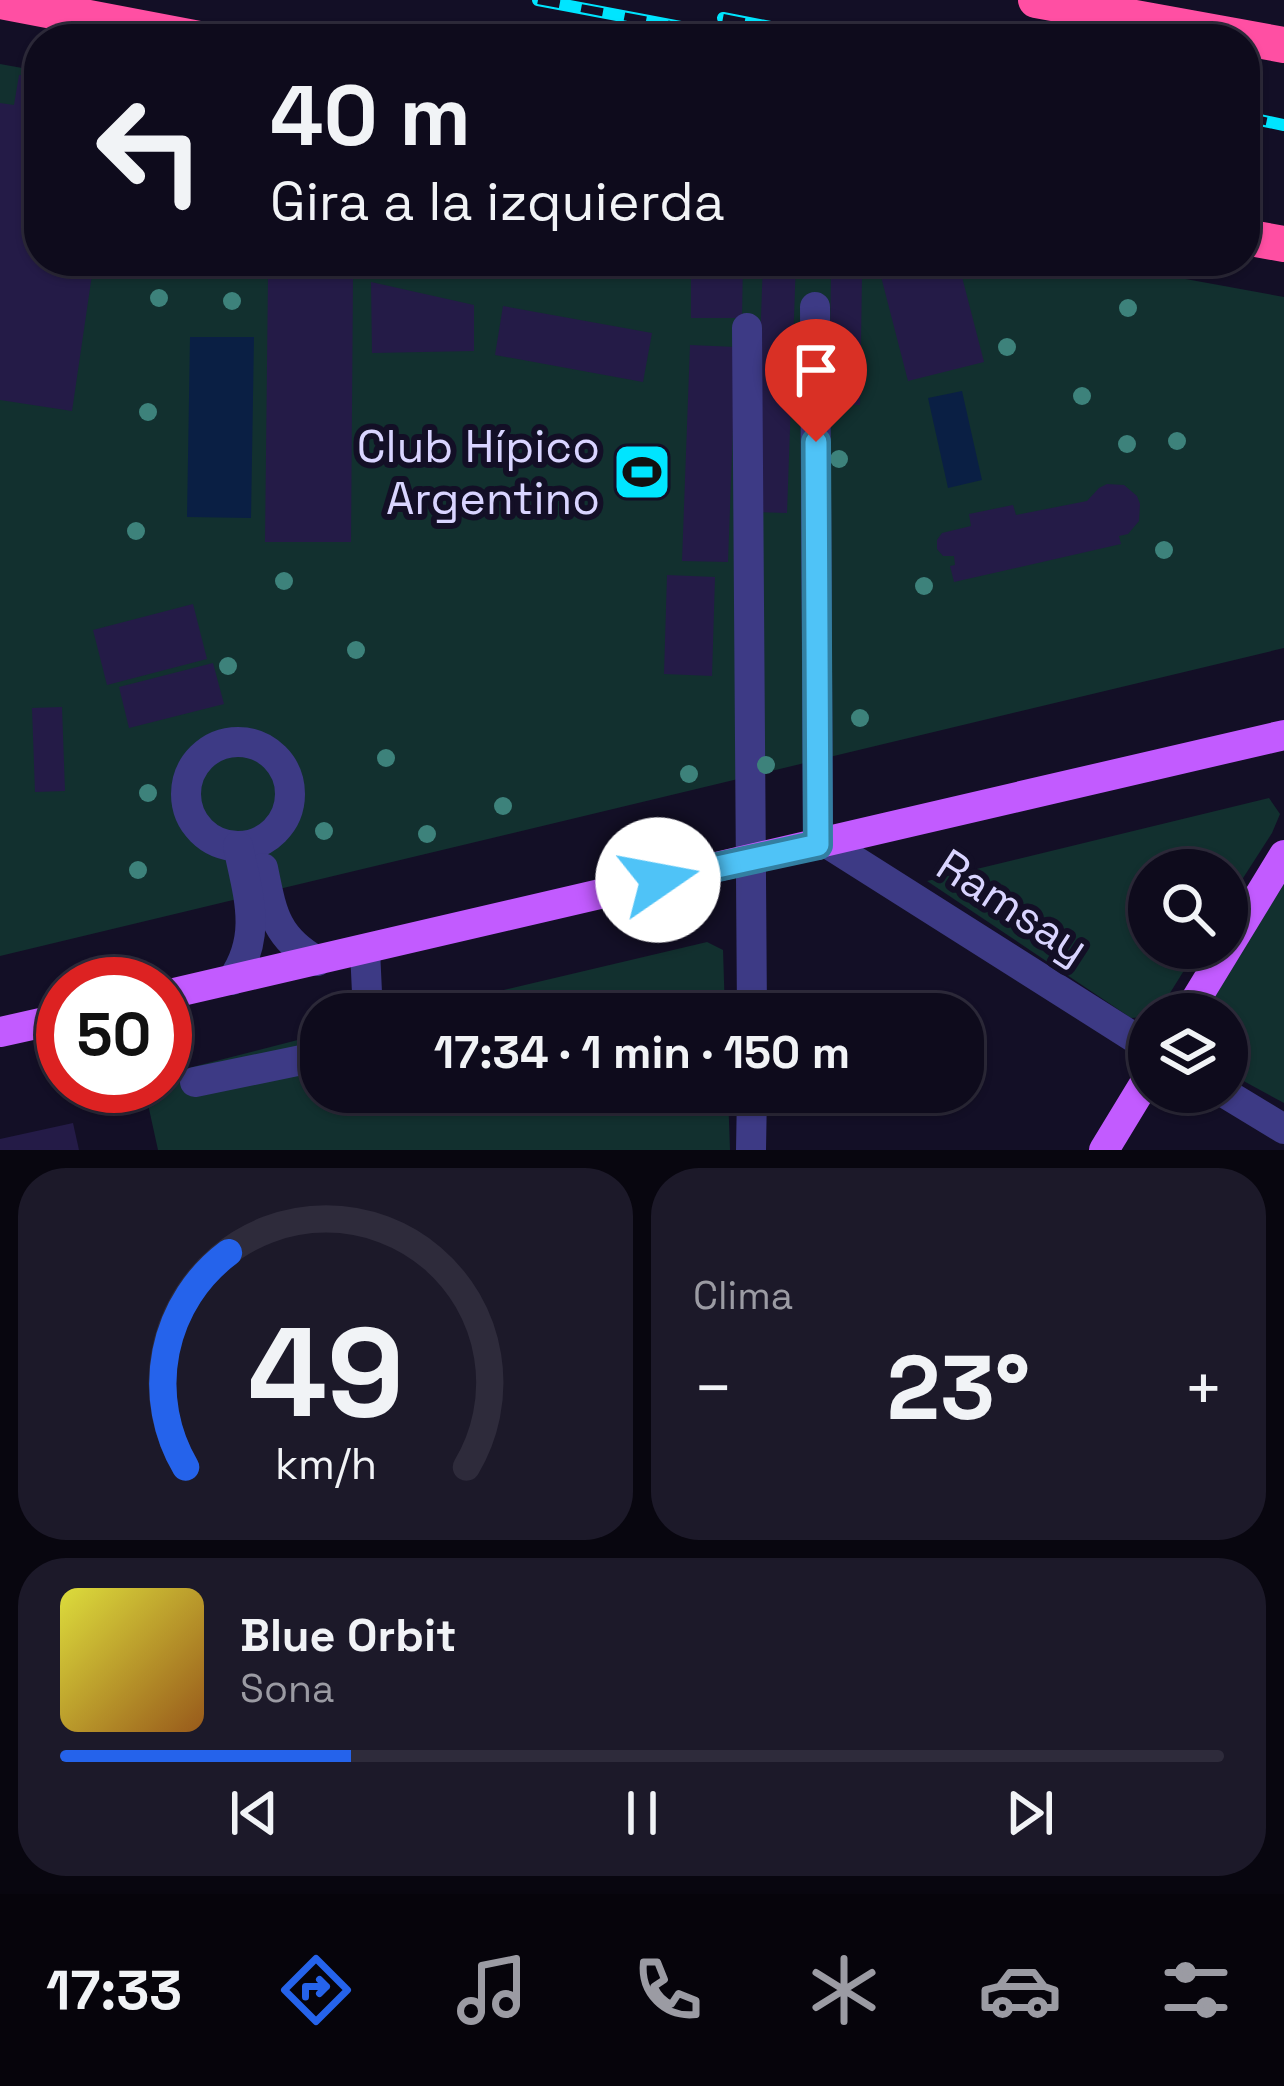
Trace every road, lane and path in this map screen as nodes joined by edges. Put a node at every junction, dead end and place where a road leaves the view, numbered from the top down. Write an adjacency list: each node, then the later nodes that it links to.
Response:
1 (1036, 0): 4 (highway)
2 (0, 2): 3 (highway)
3 (118, 24)
4 (1168, 24)
5 (815, 307): 8 (street)
6 (747, 328): 10 (street)
7 (1284, 735): 8 (main road)
8 (822, 844): 10 (main road); 20 (street, Ramsay)
9 (1284, 855): 17 (main road)
10 (752, 860): 11 (main road); 16 (street)
11 (365, 950): 12 (main road); 15 (street)
12 (317, 961): 13 (main road); 13 (street)
13 (232, 980): 14 (main road)
14 (192, 989)
15 (367, 993)
16 (752, 993)
17 (1199, 993)
18 (36, 1024): 19 (main road)
19 (0, 1032)
20 (1128, 1034)
21 (300, 1060): 22 (street)
22 (195, 1082)
23 (1248, 1107): 26 (street)
24 (1128, 1111): 28 (main road)
25 (752, 1113): 27 (street)
26 (1284, 1129)
27 (751, 1150)
28 (1104, 1150)

